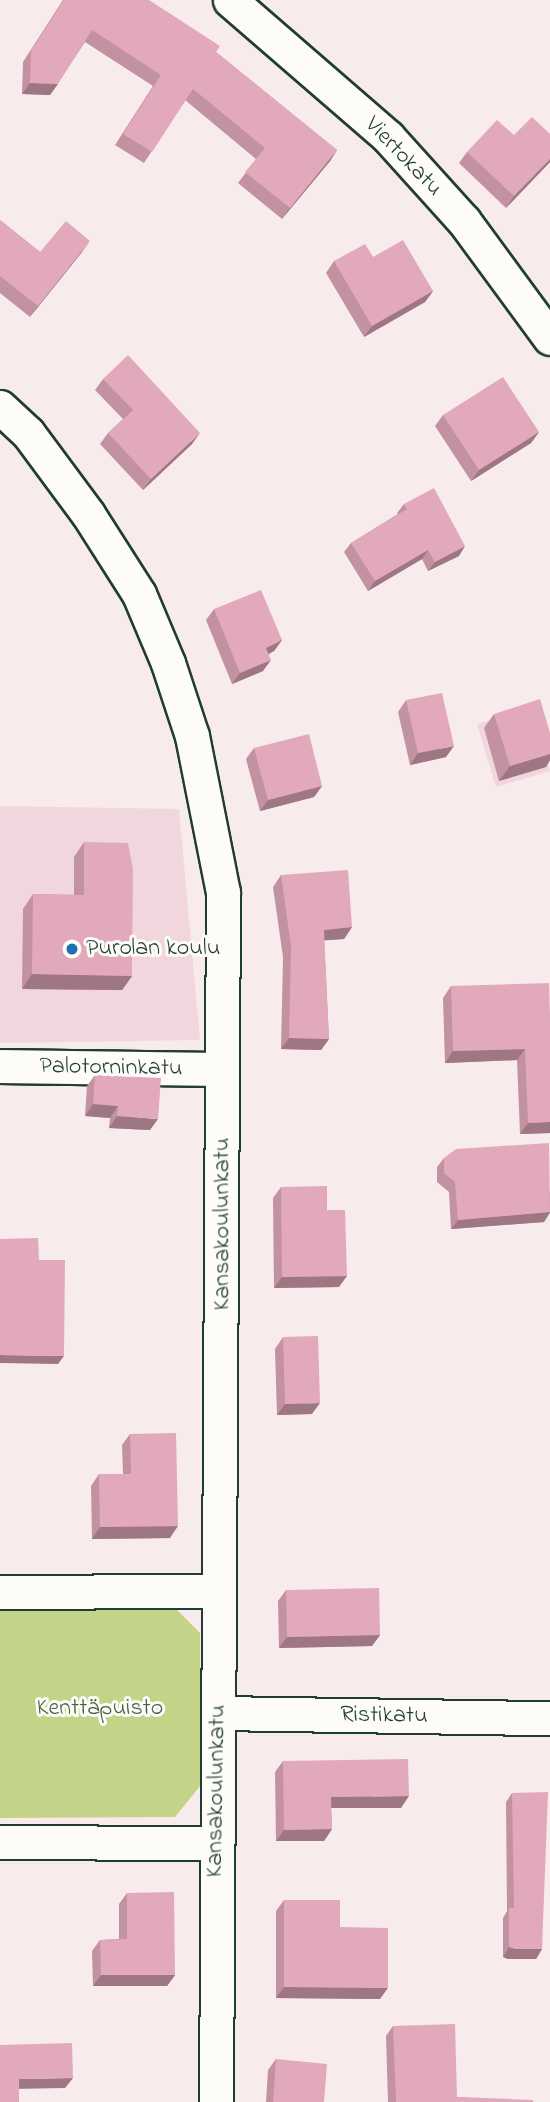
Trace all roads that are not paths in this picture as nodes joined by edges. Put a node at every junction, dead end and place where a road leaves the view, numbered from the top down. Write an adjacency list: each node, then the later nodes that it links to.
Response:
1 (230, 0): 2 (street, Viertokatu)
2 (550, 338)
3 (0, 407): 5 (street, Kansakoulunkatu)
4 (0, 1066): 5 (street, Palotorninkatu)
5 (221, 1069): 6 (street, Kansakoulunkatu)
6 (218, 1591): 7 (street); 8 (street, Kansakoulunkatu)
7 (0, 1592)
8 (218, 1713): 9 (street, Ristikatu); 11 (street, Kansakoulunkatu)
9 (550, 1718)
10 (0, 1842): 11 (street)
11 (215, 1843): 12 (street, Kansakoulunkatu)
12 (216, 2102)

